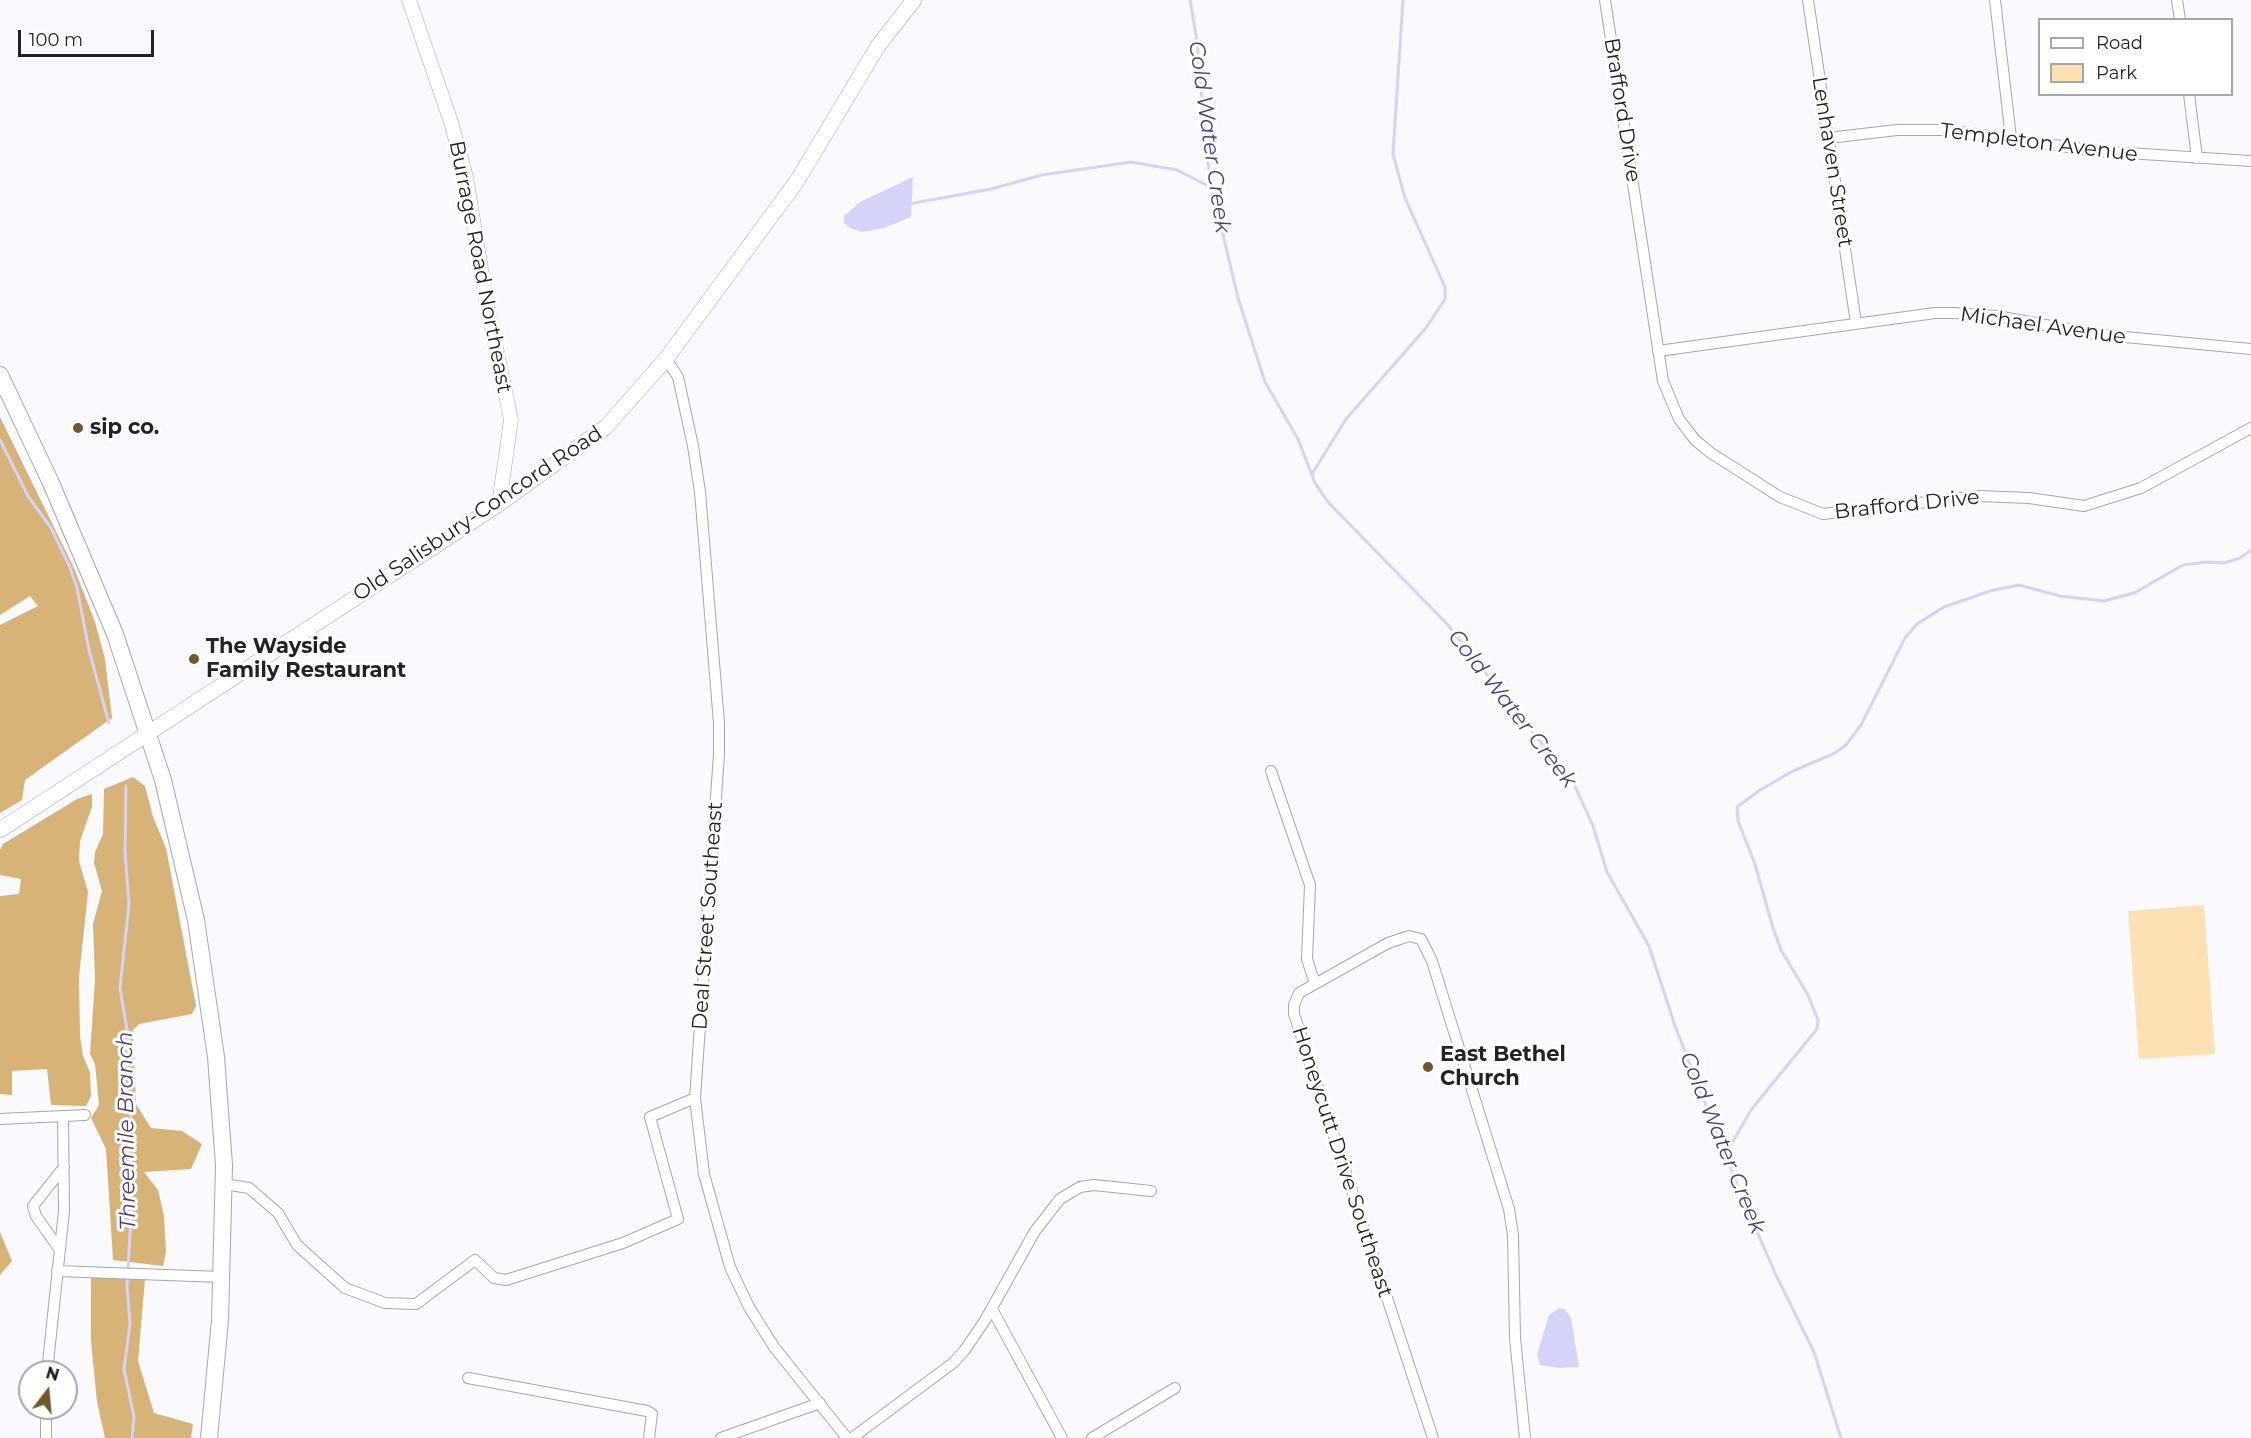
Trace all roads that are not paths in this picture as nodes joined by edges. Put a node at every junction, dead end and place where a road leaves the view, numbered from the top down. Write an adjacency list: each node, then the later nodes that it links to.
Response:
1 (409, 0): 19 (street, Burrage Road Northeast)
2 (914, 0): 16 (main road, Old Salisbury-Concord Road)
3 (1605, 0): 15 (street, Brafford Drive)
4 (1808, 0): 9 (street, Lenhaven Street)
5 (1995, 0): 10 (street)
6 (2177, 0): 7 (street)
7 (2180, 18)
8 (2189, 96): 11 (street)
9 (1828, 138): 10 (street, Templeton Avenue); 13 (street, Lenhaven Street)
10 (2011, 138): 11 (street, Templeton Avenue)
11 (2197, 158): 12 (street, Templeton Avenue)
12 (2251, 161)
13 (1856, 323): 14 (street, Michael Avenue); 15 (street, Michael Avenue)
14 (2251, 349)
15 (1658, 351): 18 (street, Brafford Drive)
16 (666, 359): 19 (main road, Old Salisbury-Concord Road); 24 (street, Deal Street Southeast)
17 (0, 375): 20 (main road)
18 (2251, 428)
19 (500, 504): 20 (main road, Old Salisbury-Concord Road)
20 (149, 733): 22 (main road, Old Salisbury-Concord Road); 29 (main road)
21 (1271, 771): 23 (street)
22 (0, 830)
23 (1315, 984): 48 (street, Honeycutt Drive Southeast); 49 (street, Honeycutt Drive Southeast)
24 (695, 1098): 29 (street); 38 (street, Deal Street Southeast)
25 (85, 1115): 26 (street)
26 (63, 1116): 27 (street); 28 (street)
27 (0, 1119)
28 (64, 1167): 31 (street); 31 (street)
29 (224, 1184): 33 (main road)
30 (1151, 1191): 34 (street)
31 (60, 1250): 32 (street)
32 (57, 1271): 33 (street); 35 (street)
33 (221, 1277): 41 (main road)
34 (992, 1308): 45 (street); 46 (street)
35 (48, 1360)
36 (468, 1378): 42 (street)
37 (1175, 1388): 47 (street)
38 (820, 1403): 43 (street); 44 (street, Deal Street Southeast)
39 (46, 1420): 40 (street)
40 (46, 1438)
41 (209, 1438)
42 (649, 1438)
43 (721, 1438)
44 (847, 1438)
45 (852, 1438)
46 (1062, 1438)
47 (1092, 1438)
48 (1433, 1438)
49 (1526, 1438)

